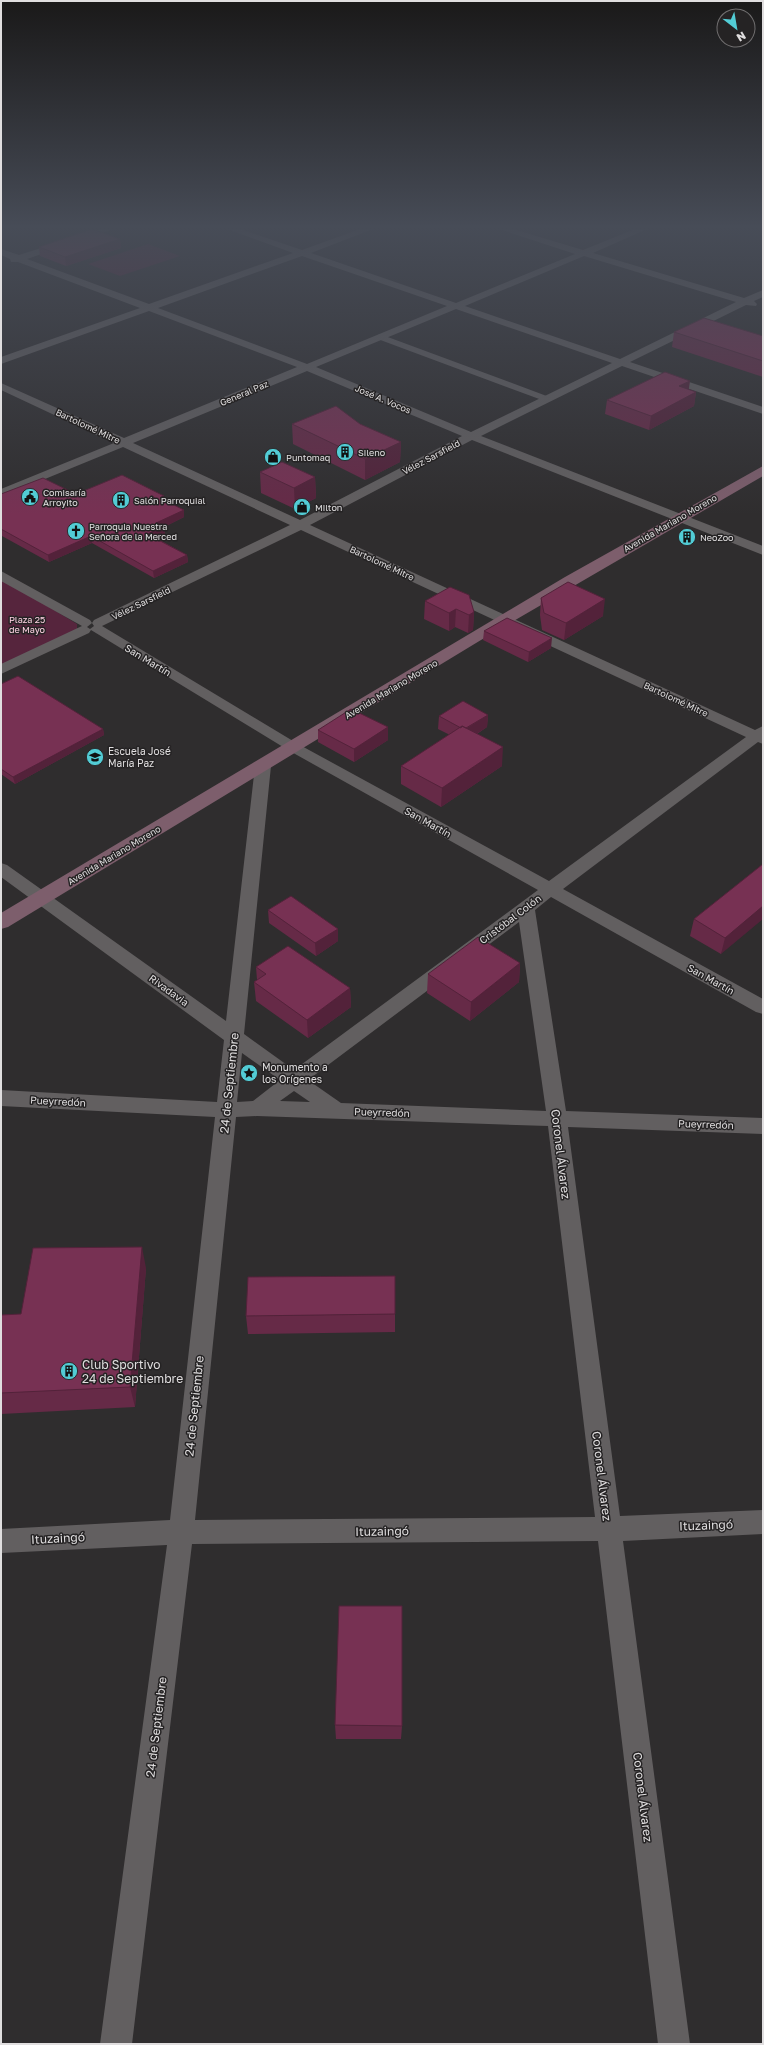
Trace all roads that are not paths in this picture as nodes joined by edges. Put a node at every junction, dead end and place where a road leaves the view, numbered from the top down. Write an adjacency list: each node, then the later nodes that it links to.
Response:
1 (104, 324): 7 (street)
2 (193, 324): 9 (street, José A. Vocos)
3 (411, 324): 6 (street, General Paz)
4 (510, 324): 8 (street)
5 (700, 324): 8 (street, Vélez Sarsfield)
6 (380, 337): 9 (street, General Paz); 11 (lane)
7 (1, 361)
8 (621, 363): 11 (street, Vélez Sarsfield); 12 (street)
9 (306, 367): 13 (street, José A. Vocos); 14 (street, General Paz)
10 (1, 386): 14 (street, Bartolomé Mitre)
11 (547, 399): 13 (street, Vélez Sarsfield)
12 (763, 411)
13 (471, 436): 17 (street, José A. Vocos); 18 (street, Vélez Sarsfield)
14 (125, 443): 16 (street, General Paz); 18 (street, Bartolomé Mitre)
15 (763, 470): 17 (main road, Avenida Mariano Moreno)
16 (1, 493)
17 (678, 518): 19 (street, José A. Vocos); 21 (main road, Avenida Mariano Moreno)
18 (300, 525): 21 (street, Bartolomé Mitre); 22 (street, Vélez Sarsfield)
19 (763, 551)
20 (1, 575): 22 (street, San Martín)
21 (506, 620): 24 (street, Bartolomé Mitre); 25 (main road, Avenida Mariano Moreno)
22 (91, 626): 23 (street, Vélez Sarsfield); 25 (street, San Martín)
23 (1, 670)
24 (761, 735): 28 (street, Cristóbal Colón)
25 (293, 747): 26 (main road, Avenida Mariano Moreno); 28 (street, San Martín)
26 (263, 766): 29 (main road, Avenida Mariano Moreno); 33 (street, 24 de Septiembre)
27 (1, 870): 29 (street, Rivadavia)
28 (550, 889): 30 (street, Cristóbal Colón); 32 (street, San Martín)
29 (41, 898): 31 (main road, Avenida Mariano Moreno); 33 (street, Rivadavia)
30 (526, 908): 34 (street, Cristóbal Colón); 39 (street, Coronel Álvarez)
31 (1, 922)
32 (763, 1007)
33 (234, 1037): 34 (street, Rivadavia); 37 (street, 24 de Septiembre)
34 (294, 1080): 36 (street, Cristóbal Colón); 38 (street, Rivadavia)
35 (1, 1098): 37 (street, Pueyrredón)
36 (257, 1108): 37 (street, Pueyrredón); 38 (street, Pueyrredón)
37 (226, 1110): 43 (street, 24 de Septiembre)
38 (337, 1111): 39 (street, Pueyrredón)
39 (557, 1119): 40 (street, Pueyrredón); 42 (street, Coronel Álvarez)
40 (763, 1126)
41 (763, 1522): 42 (street, Ituzaingó)
42 (608, 1529): 43 (street, Ituzaingó); 46 (street, Coronel Álvarez)
43 (181, 1532): 44 (street, Ituzaingó); 45 (street, 24 de Septiembre)
44 (1, 1541)
45 (116, 2044)
46 (674, 2044)

